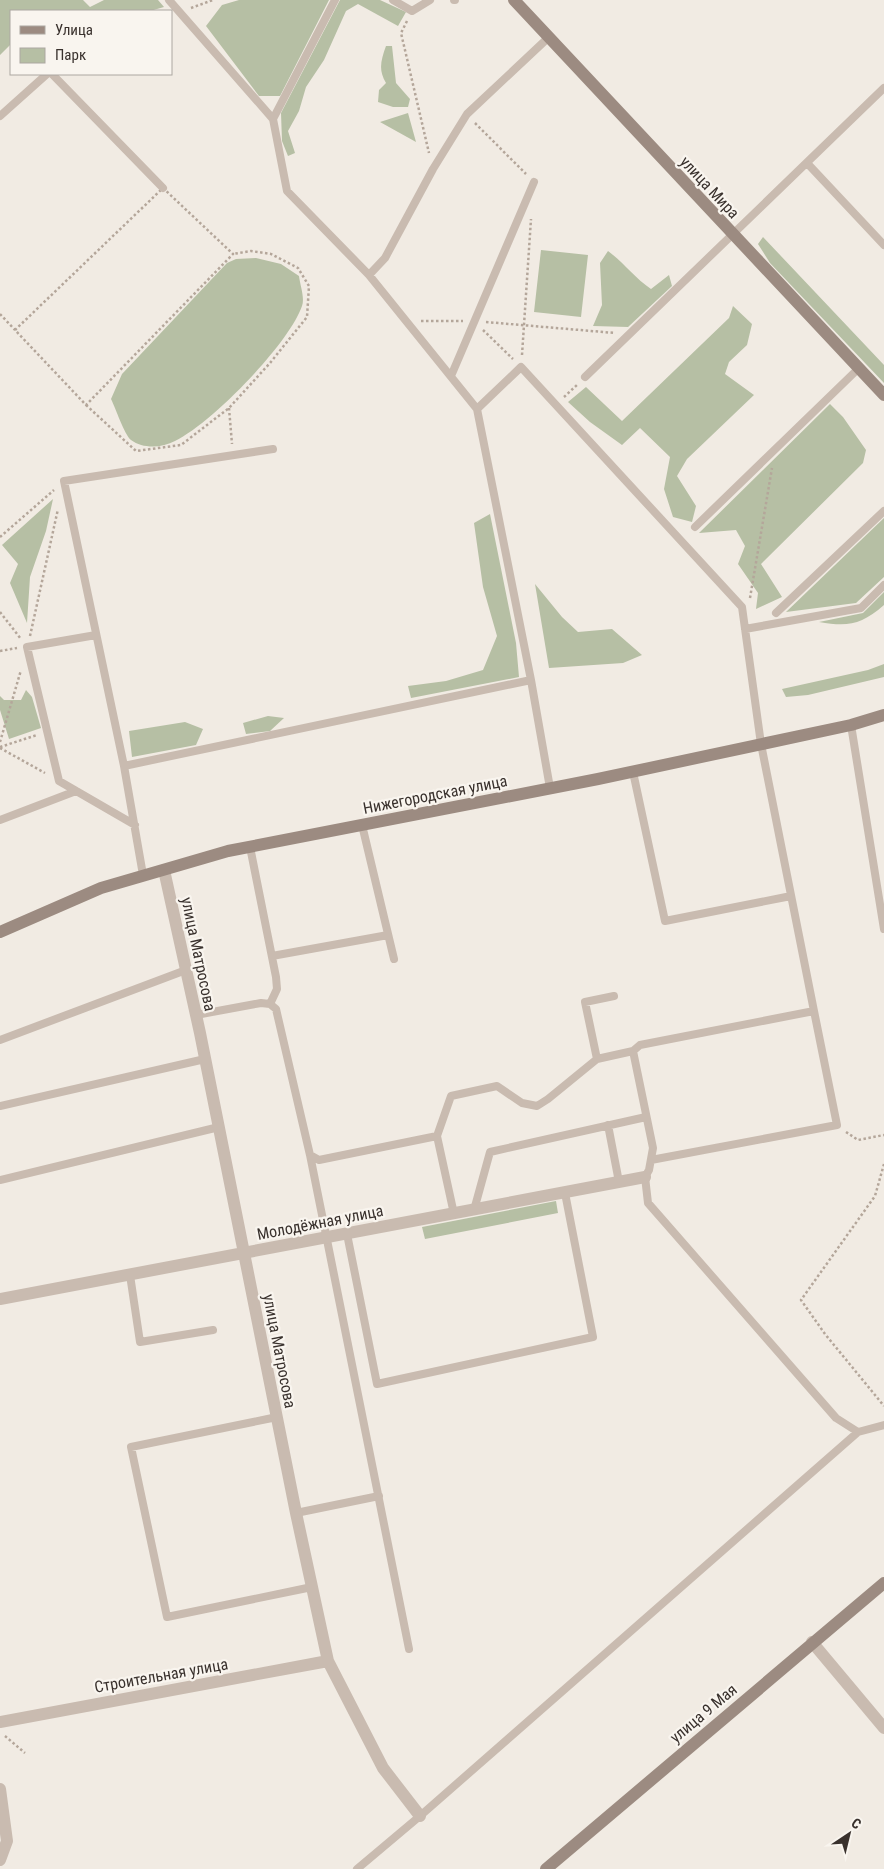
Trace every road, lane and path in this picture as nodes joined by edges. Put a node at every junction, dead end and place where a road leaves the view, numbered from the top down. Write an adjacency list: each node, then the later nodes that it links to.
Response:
1 (169, 0): 8 (lane)
2 (213, 0): 8 (path)
3 (335, 0): 14 (lane)
4 (393, 0): 7 (lane)
5 (430, 0): 7 (lane)
6 (514, 0): 9 (street, улица Мира)
7 (412, 10): 16 (path)
8 (179, 12): 14 (lane)
9 (549, 37): 16 (lane); 19 (street, улица Мира)
10 (46, 75): 13 (lane)
11 (53, 75): 18 (lane)
12 (884, 88): 15 (lane)
13 (0, 116)
14 (273, 120): 22 (lane)
15 (807, 163): 19 (lane); 20 (lane)
16 (433, 169): 22 (lane)
17 (534, 182): 25 (lane)
18 (163, 188): 21 (path); 26 (path)
19 (733, 236): 27 (lane); 29 (street, улица Мира)
20 (884, 245)
21 (233, 254): 33 (path); 35 (path)
22 (369, 275): 24 (lane)
23 (0, 314): 26 (path)
24 (406, 321): 25 (path); 30 (lane)
25 (475, 321): 27 (path); 28 (path); 30 (lane)
26 (15, 330): 33 (path)
27 (629, 334): 31 (lane)
28 (521, 367): 34 (lane); 36 (lane)
29 (859, 368): 32 (street, улица Мира); 37 (lane)
30 (451, 376): 36 (lane)
31 (584, 377): 34 (path)
32 (884, 395)
33 (86, 405): 35 (path)
34 (556, 405): 48 (lane)
35 (229, 408): 39 (path)
36 (477, 409): 52 (lane)
37 (776, 448): 42 (lane); 45 (path)
38 (273, 449): 39 (lane)
39 (235, 455): 40 (lane)
40 (64, 481): 43 (path); 49 (lane); 50 (path)
41 (884, 511): 47 (lane)
42 (695, 527)
43 (0, 537)
44 (884, 585): 48 (lane)
45 (750, 600)
46 (0, 612): 50 (path)
47 (776, 613)
48 (745, 629): 57 (lane)
49 (96, 635): 50 (lane); 59 (lane)
50 (27, 647): 51 (path); 55 (lane); 56 (path)
51 (0, 652)
52 (531, 680): 59 (lane); 62 (lane)
53 (884, 714): 54 (street, Нижегородская улица)
54 (851, 725): 57 (street, Нижегородская улица); 71 (lane)
55 (47, 732): 58 (path); 61 (lane)
56 (0, 742)
57 (761, 744): 60 (street, Нижегородская улица); 70 (lane)
58 (0, 748): 61 (path)
59 (124, 766): 65 (lane)
60 (633, 772): 62 (street, Нижегородская улица); 70 (lane)
61 (59, 781): 63 (lane)
62 (550, 788): 66 (street, Нижегородская улица)
63 (76, 791): 64 (lane); 65 (lane)
64 (0, 820)
65 (135, 825): 69 (lane)
66 (362, 825): 67 (street, Нижегородская улица); 74 (lane)
67 (250, 847): 68 (street, Нижегородская улица); 75 (lane)
68 (164, 870): 69 (street, Нижегородская улица); 77 (street, улица Матросова)
69 (143, 876): 73 (street, Нижегородская улица)
70 (791, 896): 80 (lane)
71 (883, 918): 72 (lane)
72 (884, 929)
73 (0, 932)
74 (388, 935): 75 (lane); 76 (lane)
75 (272, 956): 79 (lane)
76 (394, 959)
77 (186, 970): 81 (street, улица Матросова); 82 (lane)
78 (614, 996): 84 (lane)
79 (270, 1004): 81 (lane); 93 (lane)
80 (814, 1011): 83 (lane); 89 (lane)
81 (196, 1015): 85 (street, улица Матросова)
82 (0, 1040)
83 (633, 1051): 84 (lane); 87 (lane)
84 (597, 1059): 92 (lane)
85 (205, 1060): 86 (lane); 90 (street, улица Матросова)
86 (0, 1106)
87 (646, 1116): 88 (lane); 94 (lane)
88 (608, 1125): 98 (lane); 100 (lane)
89 (837, 1125): 91 (path); 94 (lane)
90 (218, 1127): 97 (lane); 104 (street, улица Матросова)
91 (884, 1135)
92 (437, 1136): 93 (lane); 101 (lane)
93 (310, 1155): 103 (lane)
94 (651, 1160): 96 (lane)
95 (884, 1164): 108 (path)
96 (645, 1177): 98 (street, Молодёжная улица); 111 (lane)
97 (0, 1180)
98 (618, 1182): 99 (street, Молодёжная улица)
99 (565, 1193): 100 (street, Молодёжная улица); 102 (lane)
100 (474, 1210): 101 (street, Молодёжная улица)
101 (454, 1214): 102 (street, Молодёжная улица)
102 (347, 1234): 103 (street, Молодёжная улица)
103 (328, 1237): 104 (street, Молодёжная улица); 112 (lane)
104 (244, 1253): 105 (street, Молодёжная улица); 109 (street, улица Матросова)
105 (130, 1275): 106 (street, Молодёжная улица); 107 (lane)
106 (0, 1299)
107 (213, 1330)
108 (884, 1406)
109 (277, 1417): 113 (street, улица Матросова); 115 (lane)
110 (884, 1425): 111 (lane)
111 (858, 1432): 124 (lane)
112 (379, 1496): 113 (lane); 117 (lane)
113 (296, 1513): 115 (street, улица Матросова)
114 (884, 1583): 116 (street, улица 9 Мая)
115 (312, 1587): 118 (street, улица Матросова)
116 (812, 1642): 120 (street); 127 (street, улица 9 Мая)
117 (409, 1649)
118 (328, 1661): 119 (street, Строительная улица); 124 (street, улица Матросова)
119 (0, 1722)
120 (884, 1728)
121 (0, 1732): 122 (path)
122 (25, 1753)
123 (0, 1789): 125 (street)
124 (420, 1816): 126 (lane)
125 (0, 1860)
126 (357, 1869)
127 (546, 1869)

